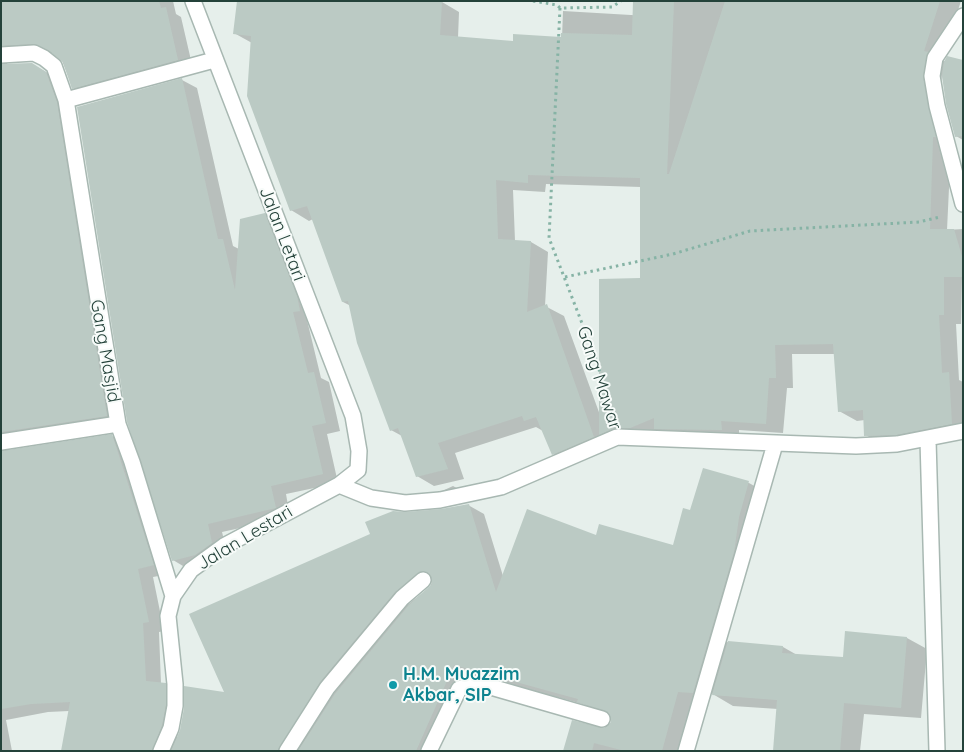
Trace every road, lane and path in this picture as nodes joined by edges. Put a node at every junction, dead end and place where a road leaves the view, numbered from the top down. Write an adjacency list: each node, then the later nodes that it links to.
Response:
1 (192, 1): 7 (street, Jalan Letari)
2 (533, 1): 4 (path)
3 (621, 1): 4 (path)
4 (560, 8): 11 (path, Gang Mawar)
5 (963, 16): 9 (street)
6 (1, 54): 8 (street, Gang Masjid)
7 (214, 60): 8 (street); 18 (street, Jalan Letari)
8 (66, 100): 12 (street, Gang Masjid)
9 (963, 204)
10 (945, 216): 11 (path)
11 (565, 277): 14 (path, Gang Mawar)
12 (118, 424): 16 (street); 21 (street, Gang Masjid)
13 (963, 432): 15 (street, Gang Mawar)
14 (617, 437): 17 (street, Gang Mawar); 19 (street)
15 (928, 440): 17 (street, Gang Mawar); 27 (street)
16 (1, 442)
17 (775, 444): 26 (street)
18 (358, 470): 19 (street, Jalan Lestari)
19 (339, 485): 21 (street, Jalan Lestari)
20 (423, 580): 24 (street)
21 (173, 596): 23 (street, Jalan Lestari)
22 (602, 719): 25 (street)
23 (161, 751)
24 (287, 751)
25 (429, 751)
26 (686, 751)
27 (937, 751)

